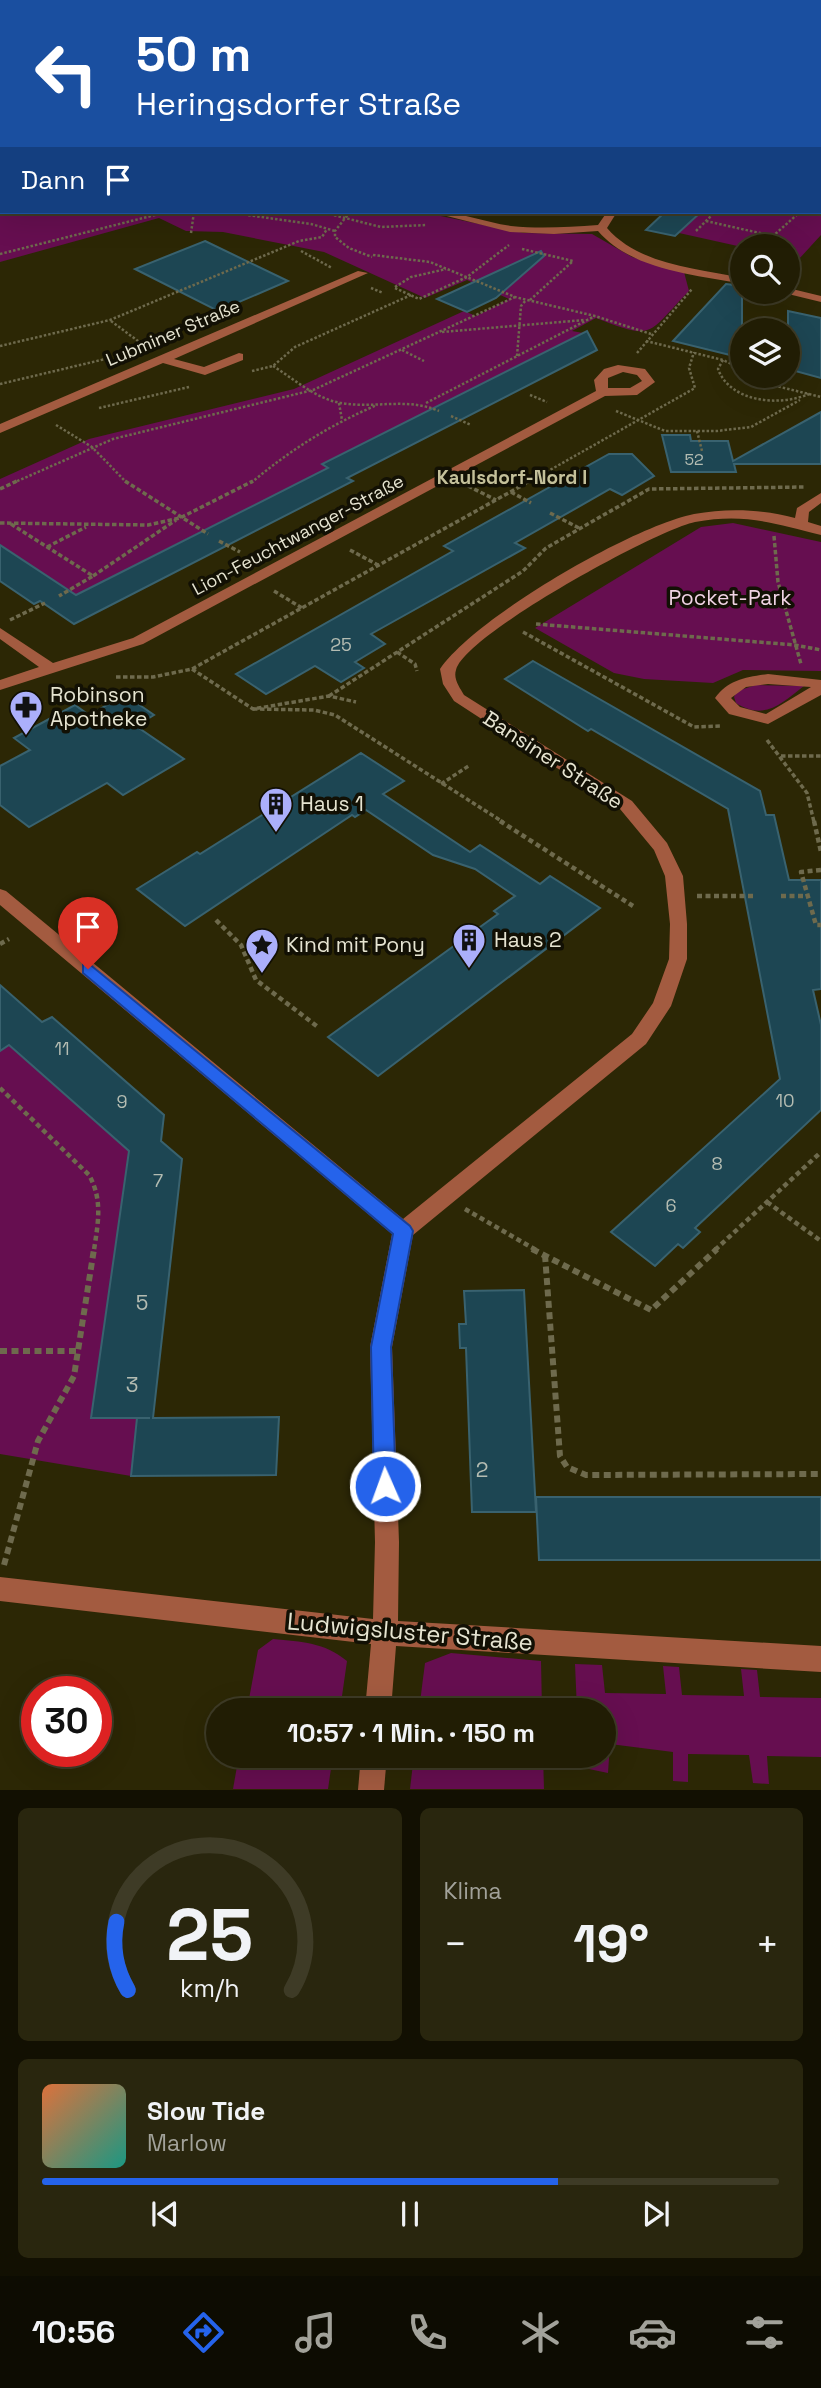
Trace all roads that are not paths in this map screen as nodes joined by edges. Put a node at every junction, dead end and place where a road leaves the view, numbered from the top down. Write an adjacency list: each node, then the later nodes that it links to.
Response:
1 (444, 214): 3 (street)
2 (611, 214): 3 (street)
3 (601, 228): 5 (street)
4 (362, 273): 9 (street, Lubminer Straße)
5 (730, 278)
6 (800, 294): 7 (street)
7 (821, 299)
8 (239, 357): 9 (street)
9 (163, 359): 11 (street, Lubminer Straße)
10 (596, 395): 10 (street, Lion-Feuchtwanger-Straße); 16 (street, Lion-Feuchtwanger-Straße)
11 (0, 429)
12 (821, 497): 13 (street)
13 (801, 523): 14 (street, Bansiner Straße); 20 (street, Bansiner Straße)
14 (821, 531)
15 (0, 632): 16 (street)
16 (50, 668): 18 (street, Lion-Feuchtwanger-Straße)
17 (816, 684): 17 (street)
18 (0, 685)
19 (0, 895): 20 (street)
20 (403, 1231): 22 (street)
21 (0, 1589): 22 (street, Ludwigsluster Straße)
22 (385, 1633): 23 (street, Ludwigsluster Straße); 24 (street)
23 (821, 1659)
24 (379, 1698)
25 (373, 1768): 26 (street)
26 (371, 1790)

